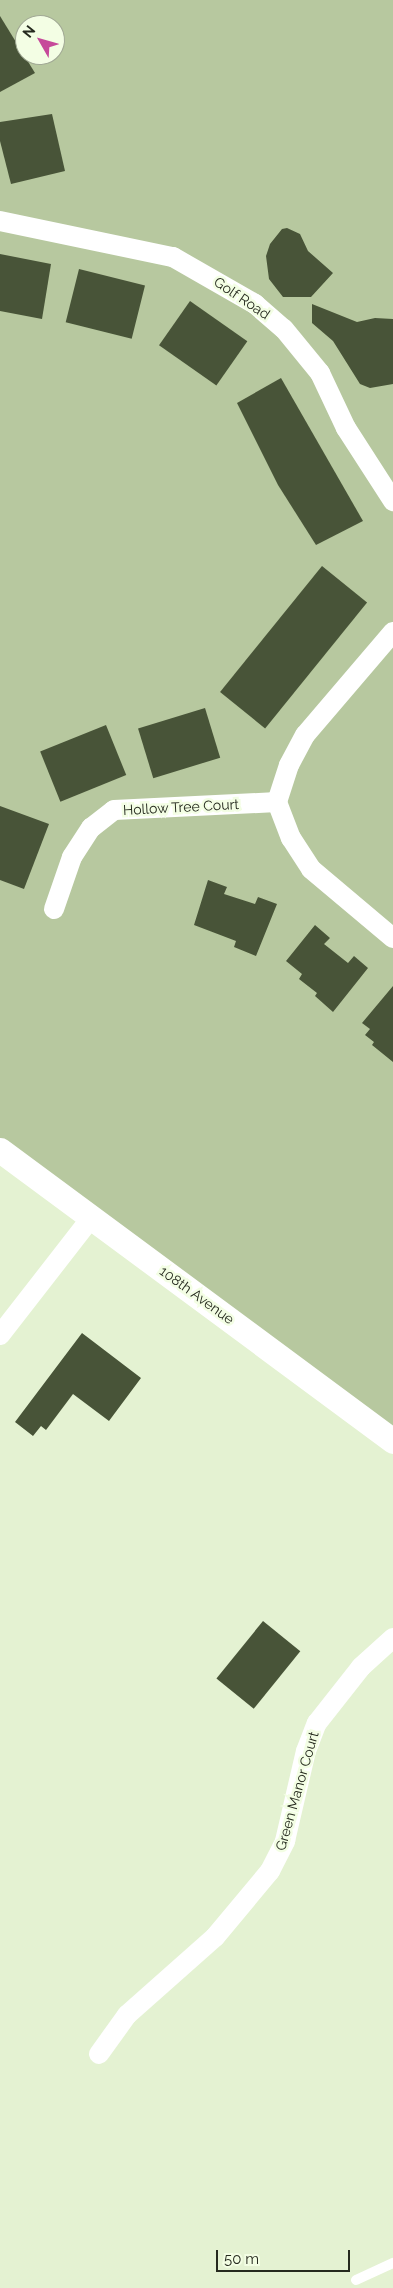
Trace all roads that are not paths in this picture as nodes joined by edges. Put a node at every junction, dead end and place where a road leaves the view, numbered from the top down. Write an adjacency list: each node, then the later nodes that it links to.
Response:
1 (0, 221): 2 (street, Golf Road)
2 (393, 501)
3 (393, 632): 4 (street)
4 (277, 802): 5 (street, Hollow Tree Court); 6 (street)
5 (54, 908)
6 (393, 938)
7 (0, 1150): 8 (street, 108th Avenue)
8 (91, 1218): 9 (street); 10 (street, 108th Avenue)
9 (0, 1335)
10 (393, 1442)
11 (393, 1638): 12 (street, Green Manor Court)
12 (99, 2054)
13 (393, 2263): 14 (lane)
14 (356, 2280)

